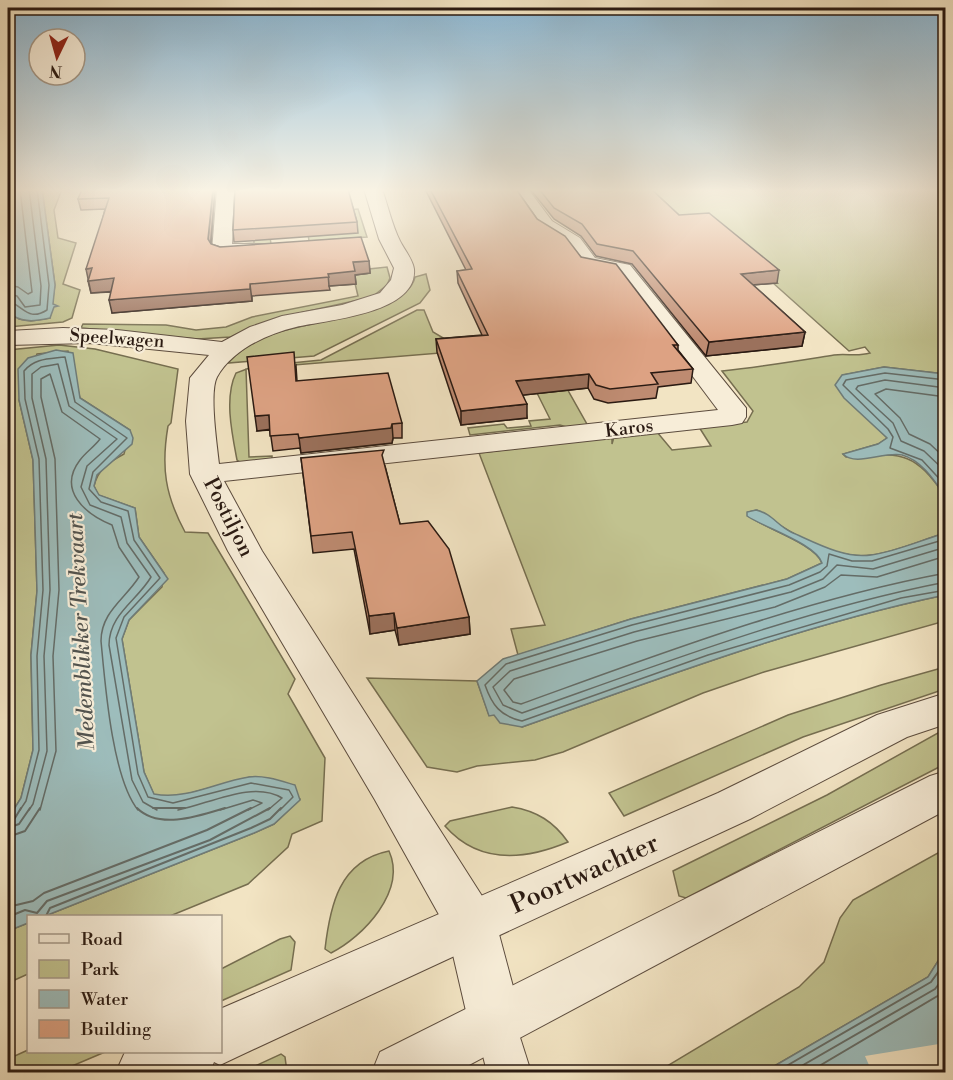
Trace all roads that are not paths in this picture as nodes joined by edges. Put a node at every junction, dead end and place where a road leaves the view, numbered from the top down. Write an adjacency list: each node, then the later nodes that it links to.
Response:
1 (223, 239): 6 (street)
2 (385, 239): 5 (street)
3 (390, 239): 8 (street, Postiljon)
4 (569, 239): 9 (street, Karos)
5 (366, 241)
6 (282, 247)
7 (8, 338): 8 (street, Speelwagen)
8 (226, 350): 9 (street, Postiljon)
9 (205, 474): 12 (street, Postiljon)
10 (945, 708): 12 (street, Poortwachter)
11 (945, 789): 14 (street)
12 (471, 923): 13 (street, Poortwachter); 14 (street, Postiljon)
13 (222, 1036)
14 (502, 1048): 17 (street)
15 (188, 1053): 16 (street)
16 (144, 1072)
17 (400, 1072)

